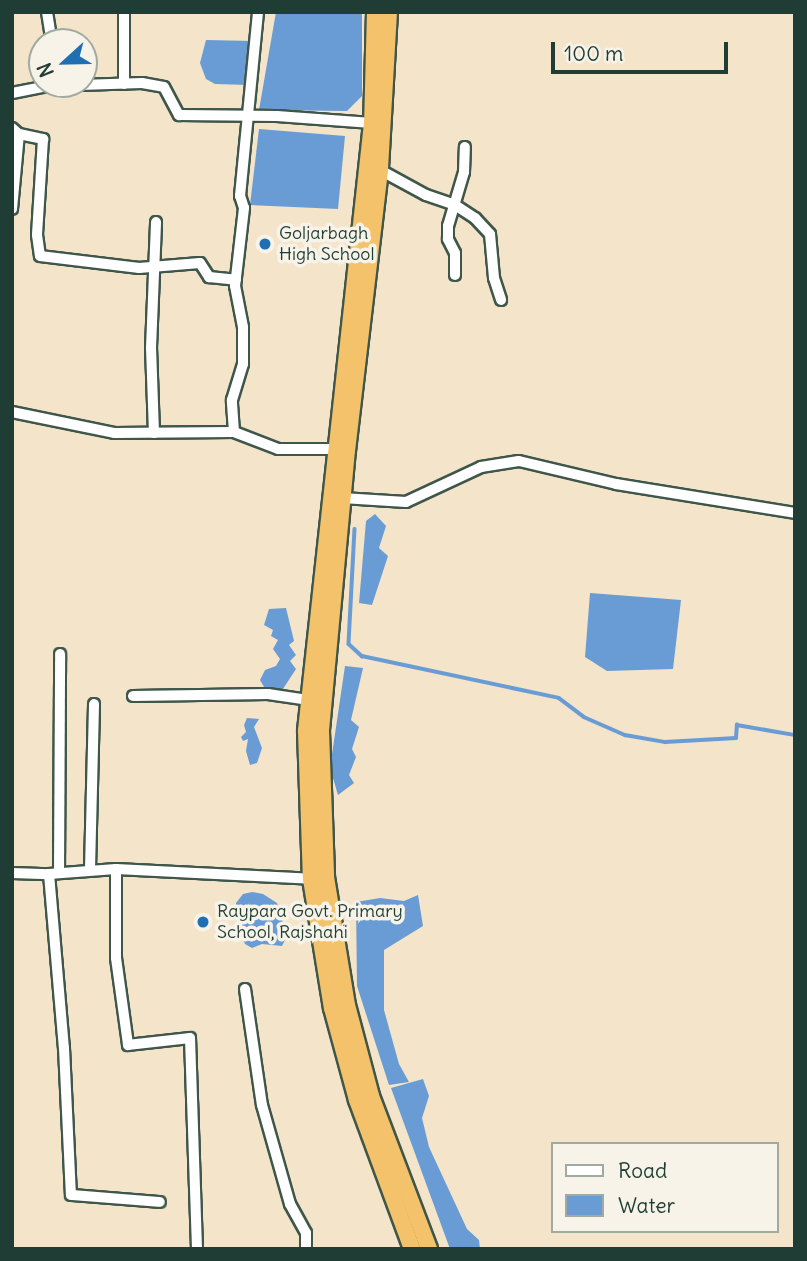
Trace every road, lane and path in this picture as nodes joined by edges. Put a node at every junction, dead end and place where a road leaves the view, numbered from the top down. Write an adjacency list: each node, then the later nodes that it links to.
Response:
1 (124, 12): 6 (street)
2 (258, 12): 7 (street)
3 (375, 12): 8 (highway)
4 (389, 12): 11 (highway)
5 (98, 84): 6 (street)
6 (124, 84): 7 (street)
7 (249, 118): 8 (street); 17 (street)
8 (372, 123): 22 (highway)
9 (16, 131): 13 (street); 15 (street)
10 (465, 147): 12 (street)
11 (380, 170): 12 (street); 23 (highway)
12 (455, 205): 16 (street); 18 (street)
13 (12, 209)
14 (156, 222): 15 (street)
15 (154, 266): 17 (street); 21 (street)
16 (455, 275)
17 (236, 280): 20 (street)
18 (501, 300)
19 (12, 412): 21 (street)
20 (234, 432): 21 (street); 22 (street)
21 (154, 433)
22 (336, 449): 27 (highway)
23 (342, 498): 24 (street); 39 (highway)
24 (795, 513)
25 (60, 654): 32 (street)
26 (133, 696): 27 (street)
27 (308, 700): 33 (highway)
28 (94, 704): 29 (street)
29 (90, 869): 30 (street); 32 (street)
30 (116, 869): 33 (street); 36 (street)
31 (12, 873): 32 (street)
32 (54, 873): 35 (street)
33 (312, 879): 38 (highway)
34 (245, 989): 37 (street)
35 (160, 1202)
36 (197, 1249)
37 (306, 1249)
38 (412, 1249)
39 (429, 1249)

